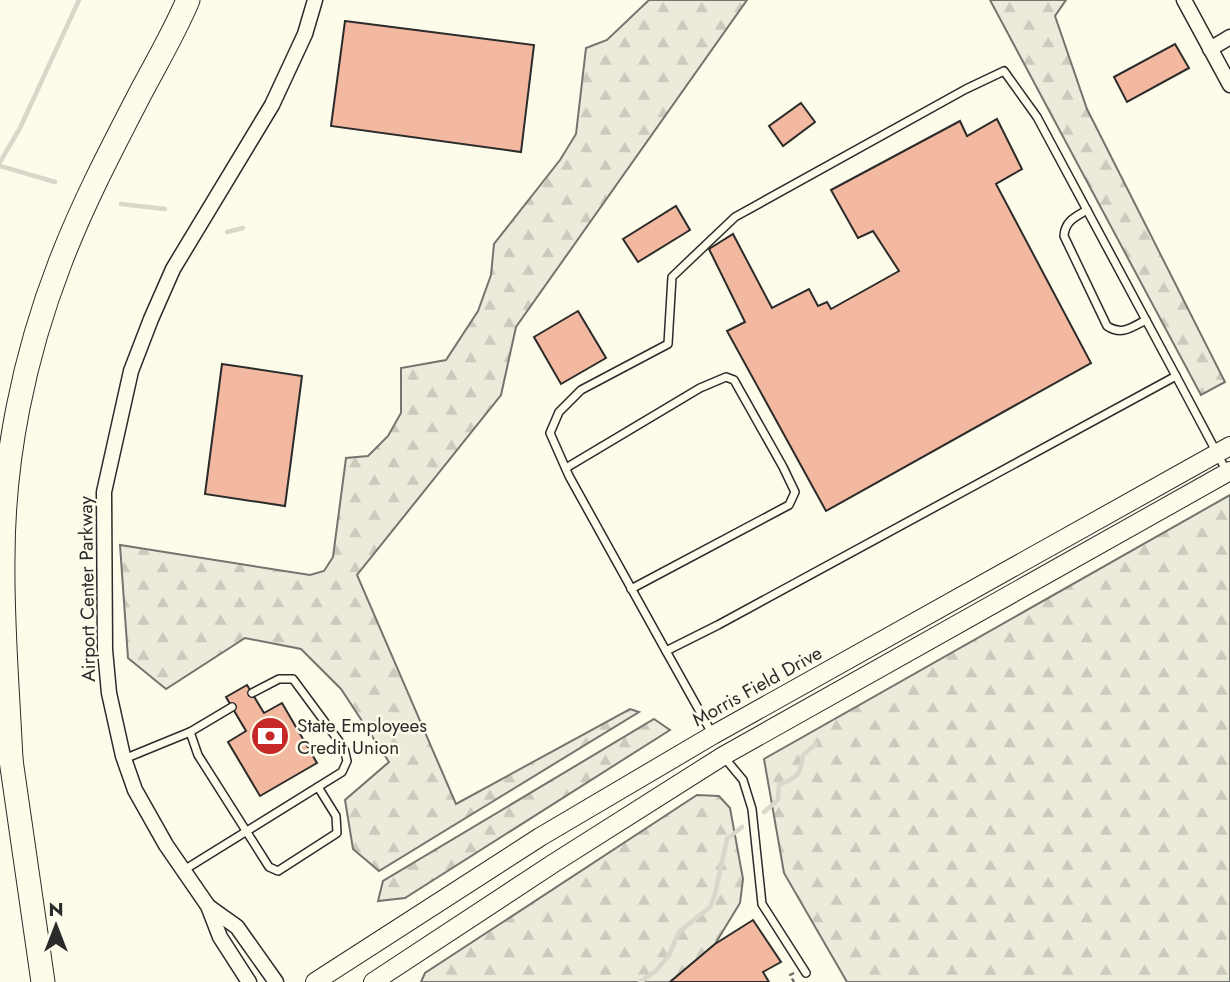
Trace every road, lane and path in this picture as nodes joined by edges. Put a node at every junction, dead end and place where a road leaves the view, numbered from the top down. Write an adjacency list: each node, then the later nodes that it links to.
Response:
1 (188, 0): 22 (highway)
2 (315, 0): 21 (street, Airport Center Parkway)
3 (1184, 0): 5 (street)
4 (1230, 37): 5 (street)
5 (1210, 49): 6 (street)
6 (1230, 85)
7 (1087, 210): 8 (lane); 8 (lane); 11 (lane)
8 (1146, 320): 9 (lane)
9 (1176, 376): 10 (lane); 14 (lane)
10 (1223, 450): 12 (lane); 19 (street, Morris Field Drive)
11 (566, 468): 13 (lane); 13 (lane)
12 (1229, 472): 20 (street)
13 (631, 589): 14 (lane)
14 (666, 651): 19 (lane)
15 (0, 691): 22 (highway)
16 (252, 693): 23 (lane)
17 (232, 707): 18 (lane)
18 (190, 732): 21 (lane); 24 (lane)
19 (713, 735): 20 (street); 32 (street, Morris Field Drive)
20 (723, 755): 27 (lane); 33 (street)
21 (124, 759): 25 (street, Airport Center Parkway)
22 (11, 760): 29 (highway)
23 (318, 787): 24 (lane); 24 (lane)
24 (247, 831): 25 (lane)
25 (184, 870): 26 (street, Airport Center Parkway)
26 (208, 906): 30 (street, Airport Center Parkway); 31 (street, Airport Center Parkway)
27 (806, 973)
28 (790, 975): 34 (path)
29 (43, 982)
30 (249, 982)
31 (276, 982)
32 (315, 982)
33 (373, 982)
34 (794, 982)

